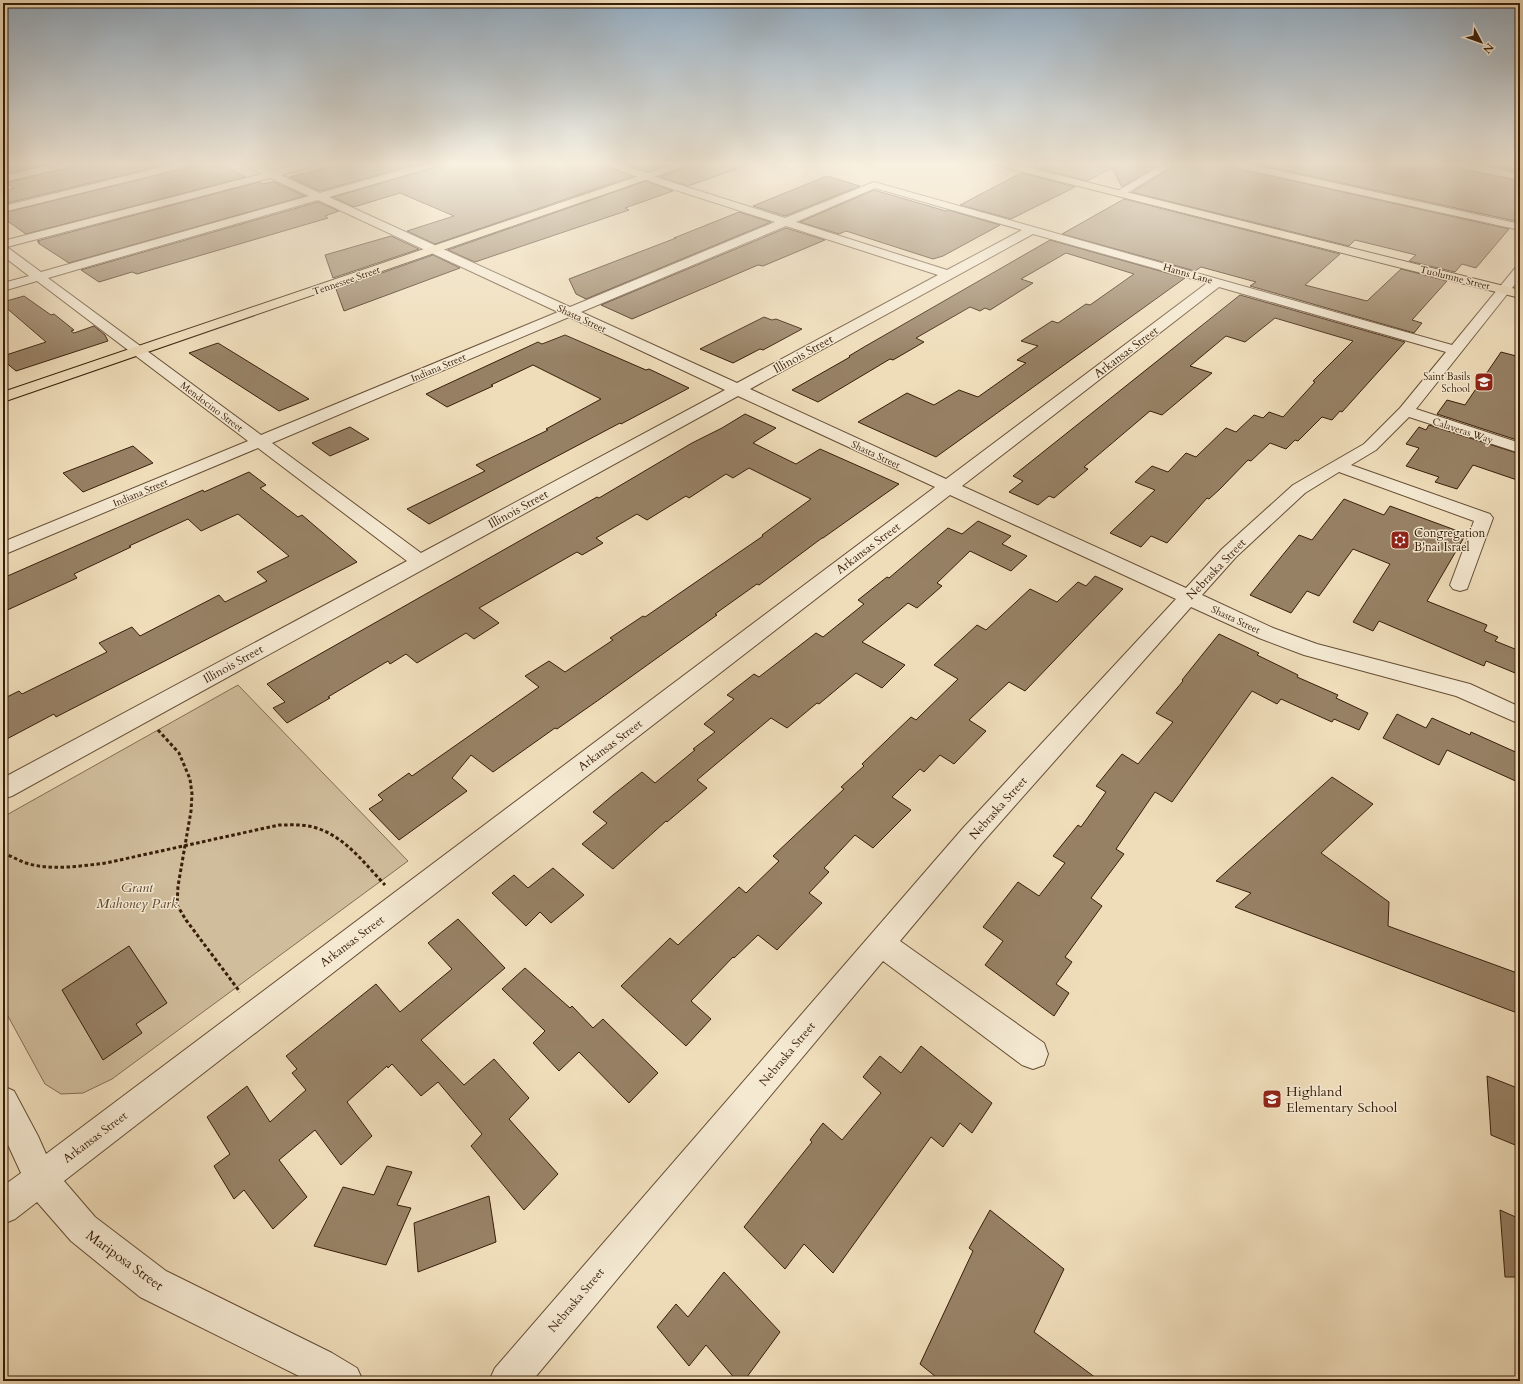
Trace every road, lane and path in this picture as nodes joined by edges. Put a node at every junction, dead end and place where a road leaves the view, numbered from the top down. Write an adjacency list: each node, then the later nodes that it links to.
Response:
1 (76, 227): 10 (street)
2 (215, 227): 15 (street)
3 (384, 227): 11 (street, Shasta Street)
4 (500, 227): 11 (main road, Tennessee Street)
5 (774, 227): 19 (street, Indiana Street)
6 (799, 227): 14 (street)
7 (1024, 227): 9 (street, Hanns Lane)
8 (1256, 227): 18 (main road, Tuolumne Street)
9 (1033, 229): 14 (street, Illinois Street); 16 (street, Hanns Lane)
10 (3, 246)
11 (434, 249): 19 (street, Shasta Street); 21 (main road, Tennessee Street)
12 (3, 250): 15 (street, Mendocino Street)
13 (1520, 270): 18 (street, Nebraska Street)
14 (948, 275): 22 (street, Illinois Street)
15 (39, 277): 17 (street); 21 (street, Mendocino Street)
16 (1217, 282): 20 (street, Hanns Lane); 28 (street, Arkansas Street)
17 (3, 287)
18 (1512, 291): 20 (street, Nebraska Street)
19 (570, 312): 22 (street, Shasta Street); 25 (street, Indiana Street)
20 (1455, 350): 24 (street, Nebraska Street)
21 (138, 351): 23 (main road, Tennessee Street); 25 (street, Mendocino Street)
22 (738, 390): 28 (street, Shasta Street); 30 (street, Illinois Street)
23 (3, 397)
24 (1406, 411): 26 (street, Calaveras Way); 27 (street, Nebraska Street)
25 (260, 442): 29 (street, Indiana Street); 30 (street, Mendocino Street)
26 (1520, 448)
27 (1338, 466): 31 (street); 32 (street, Nebraska Street)
28 (948, 487): 32 (street, Shasta Street); 38 (street, Arkansas Street)
29 (3, 549)
30 (421, 562): 33 (street, Illinois Street)
31 (1460, 585)
32 (1189, 597): 34 (street, Shasta Street); 39 (street, Nebraska Street)
33 (142, 714): 35 (street, Illinois Street); 36 (path)
34 (1520, 716)
35 (3, 789)
36 (186, 846): 37 (path); 38 (path); 40 (path)
37 (3, 853)
38 (403, 903): 40 (street, Arkansas Street)
39 (881, 943): 41 (street); 46 (street, Nebraska Street)
40 (257, 1014): 43 (street, Arkansas Street)
41 (1033, 1054)
42 (3, 1102): 43 (street, Mariposa Street)
43 (40, 1179): 44 (street, Arkansas Street); 45 (street, Mariposa Street)
44 (3, 1207)
45 (344, 1381)
46 (508, 1381)

